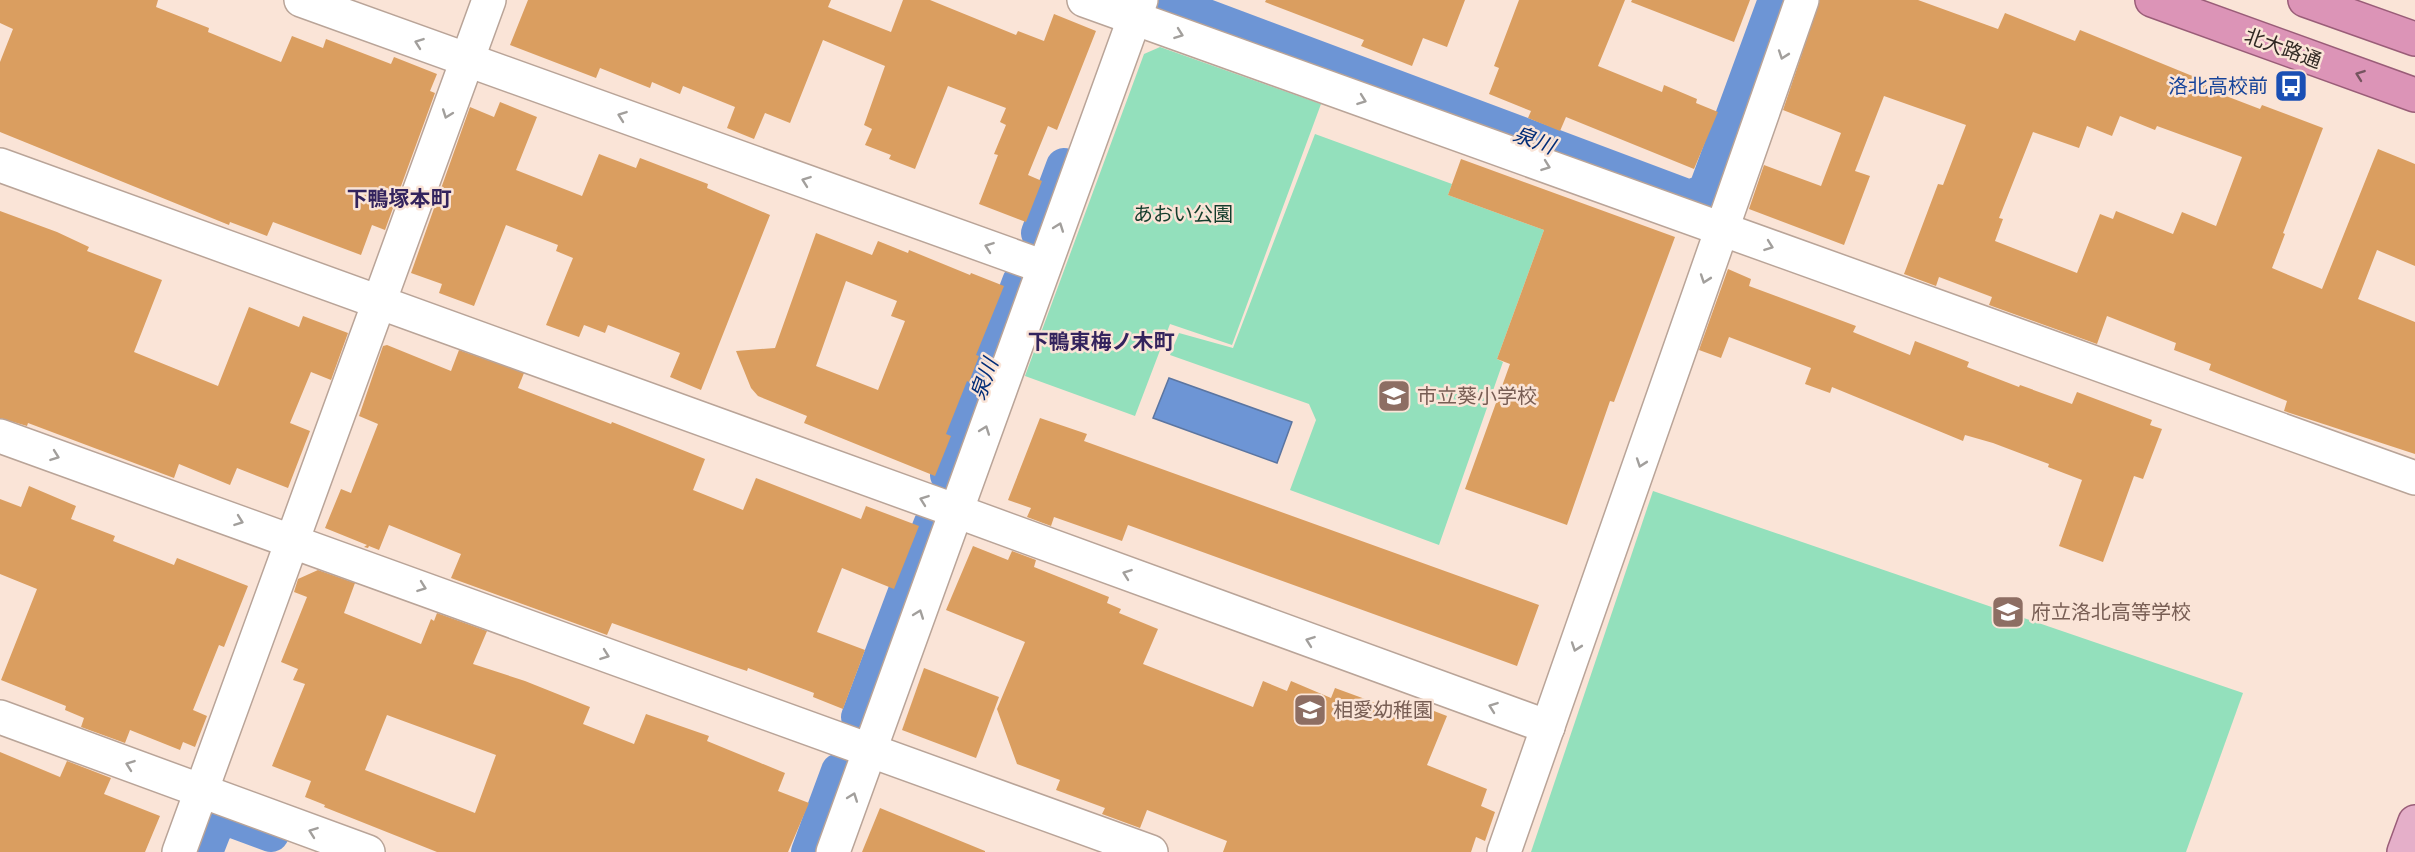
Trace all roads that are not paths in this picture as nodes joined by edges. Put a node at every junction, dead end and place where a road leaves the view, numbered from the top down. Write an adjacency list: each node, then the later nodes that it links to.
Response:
1 (301, 0): 9 (street, one-way to 1)
2 (489, 0): 9 (street)
3 (1084, 0): 7 (street)
4 (1802, 0): 12 (street, one-way to 12)
5 (2152, 0): 10 (highway, 北大路通, one-way to 5)
6 (2305, 0): 8 (highway)
7 (1138, 9): 12 (street, one-way to 12); 13 (street, one-way to 7)
8 (2415, 39)
9 (467, 60): 13 (street, one-way to 9); 14 (street, one-way to 14)
10 (2415, 95)
11 (0, 165): 14 (street)
12 (1722, 229): 16 (street, one-way to 16); 20 (street, one-way to 20)
13 (1044, 267): 17 (street, one-way to 13)
14 (380, 300): 17 (street, one-way to 14); 18 (street)
15 (0, 436): 18 (street, one-way to 18)
16 (2415, 478)
17 (956, 512): 20 (street, one-way to 17); 21 (street, one-way to 17)
18 (293, 540): 21 (street, one-way to 21); 22 (street)
19 (0, 717): 22 (street, one-way to 19)
20 (1548, 727): 28 (street)
21 (869, 752): 26 (street, one-way to 21); 27 (street)
22 (201, 791): 24 (street); 25 (street, one-way to 22)
23 (2415, 822): 29 (main road)
24 (179, 852)
25 (368, 852)
26 (833, 852)
27 (1151, 852)
28 (1504, 852)
29 (2404, 852)

